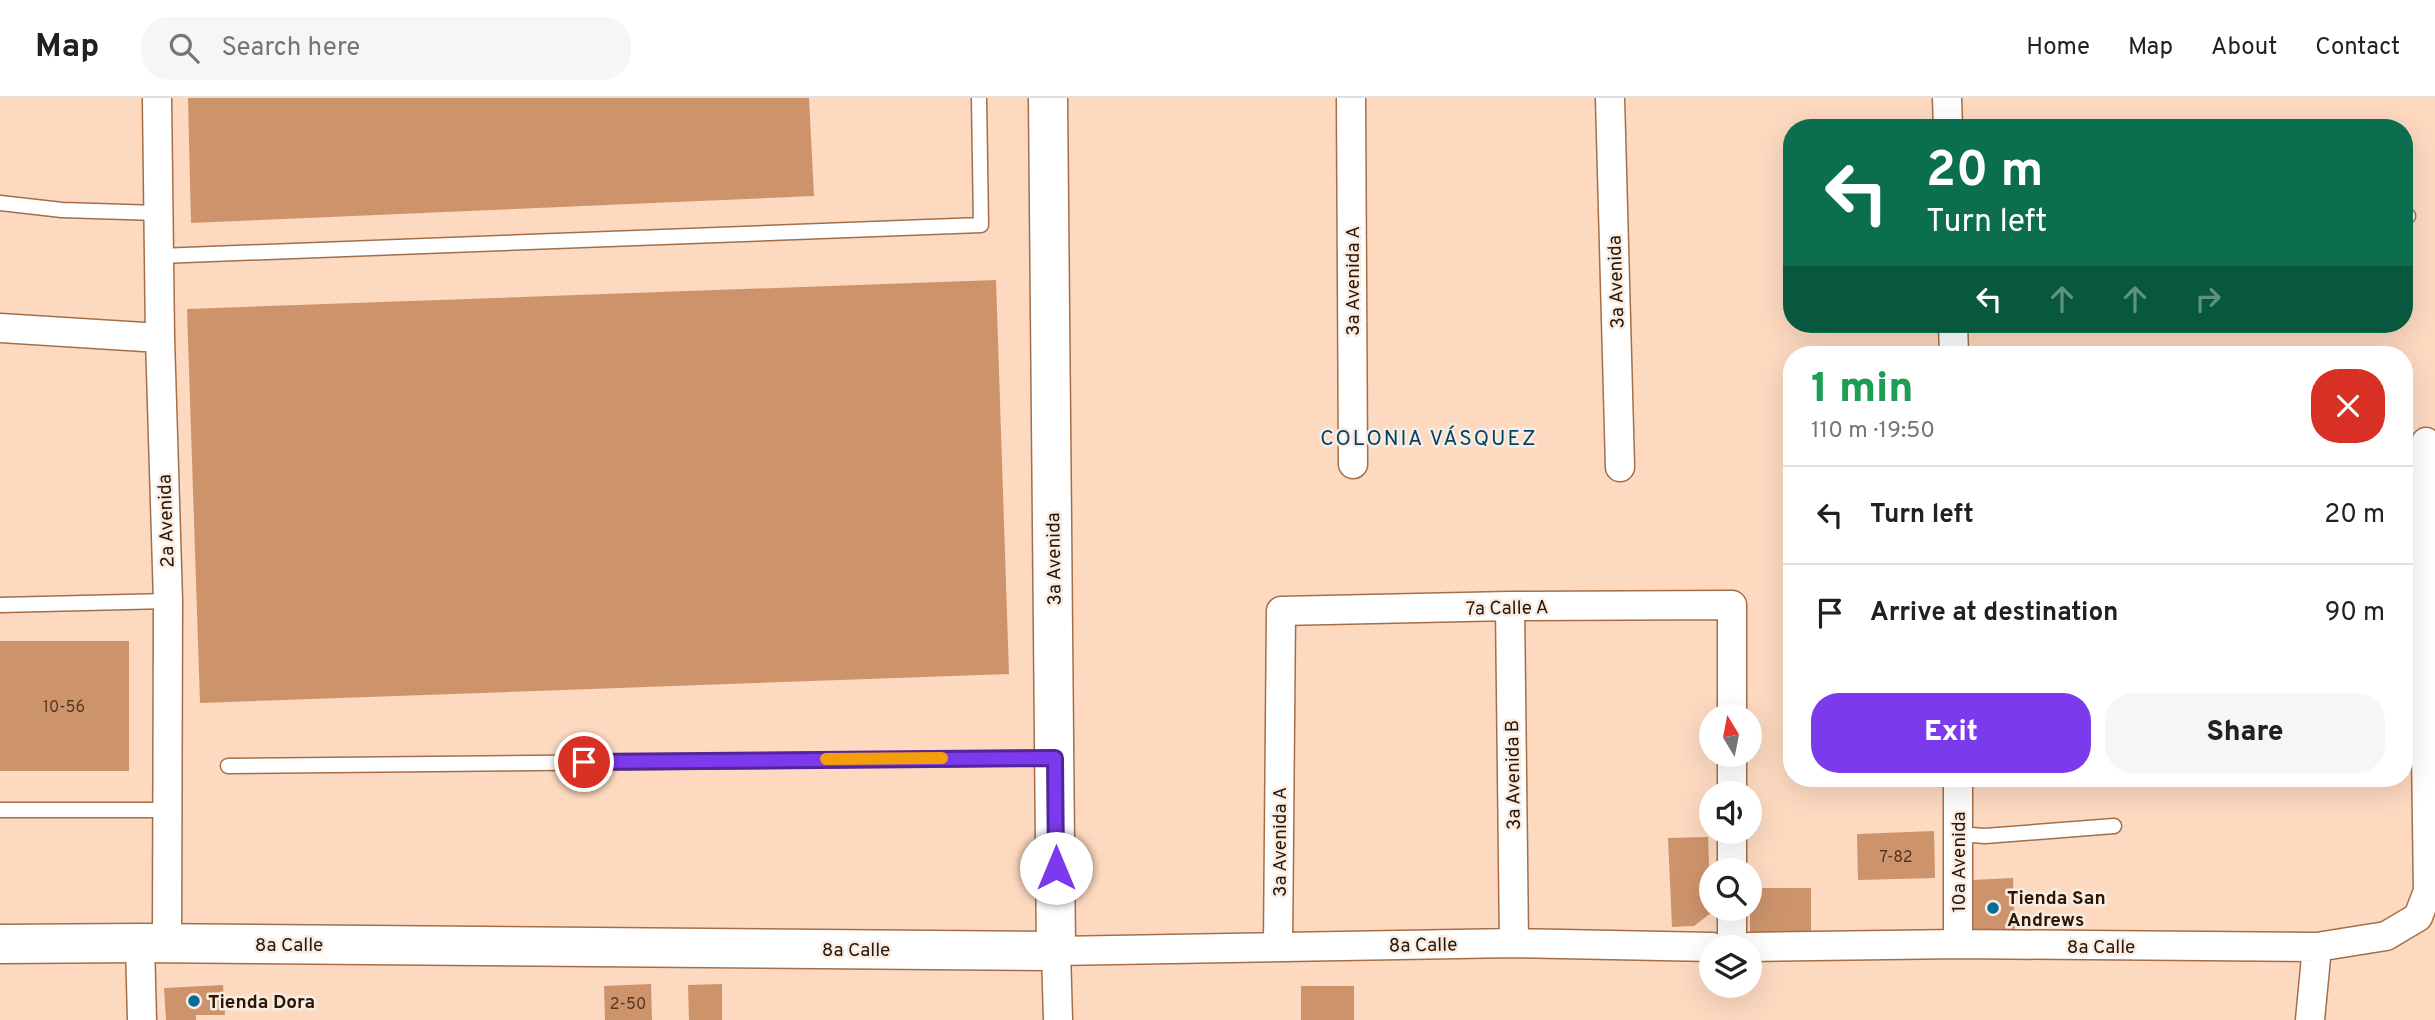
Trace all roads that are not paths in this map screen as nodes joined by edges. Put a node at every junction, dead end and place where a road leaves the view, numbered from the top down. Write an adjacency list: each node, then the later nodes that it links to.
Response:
1 (157, 98): 9 (street, 2a Avenida)
2 (979, 98): 10 (lane)
3 (1048, 98): 22 (street, 3a Avenida)
4 (1351, 98): 14 (street, 3a Avenida A)
5 (1610, 98): 15 (street, 3a Avenida)
6 (1947, 98): 7 (street)
7 (1948, 119)
8 (0, 203): 9 (lane)
9 (158, 213): 10 (street, 2a Avenida)
10 (159, 256): 12 (street, 2a Avenida)
11 (0, 328): 12 (street)
12 (160, 338): 16 (street, 2a Avenida)
13 (2426, 442): 20 (street)
14 (1353, 464)
15 (1620, 467)
16 (168, 601): 17 (lane); 26 (street, 2a Avenida)
17 (0, 605)
18 (1510, 606): 19 (street, 7a Calle A); 21 (street, 7a Calle A); 30 (street, 3a Avenida B)
19 (1281, 611): 33 (street, 3a Avenida A)
20 (2430, 612): 36 (street, 8a Calle)
21 (1732, 704)
22 (1055, 758): 23 (lane); 37 (street, 3a Avenida)
23 (229, 766)
24 (1958, 787): 28 (street, 10a Avenida)
25 (0, 810): 26 (lane)
26 (166, 810): 29 (street, 2a Avenida)
27 (2114, 826): 28 (lane)
28 (1957, 834): 32 (street, 10a Avenida)
29 (154, 943): 31 (street, 8a Calle); 37 (street, 8a Calle); 38 (street, 2a Avenida)
30 (1514, 943): 33 (street, 8a Calle); 34 (street, 8a Calle)
31 (0, 944)
32 (1958, 944): 35 (street, 8a Calle); 36 (street, 8a Calle)
33 (1278, 946): 37 (street, 8a Calle)
34 (1699, 947)
35 (1762, 947)
36 (2317, 947): 40 (street)
37 (1056, 951): 39 (street, 3a Avenida)
38 (142, 1020)
39 (1058, 1020)
40 (2310, 1020)

